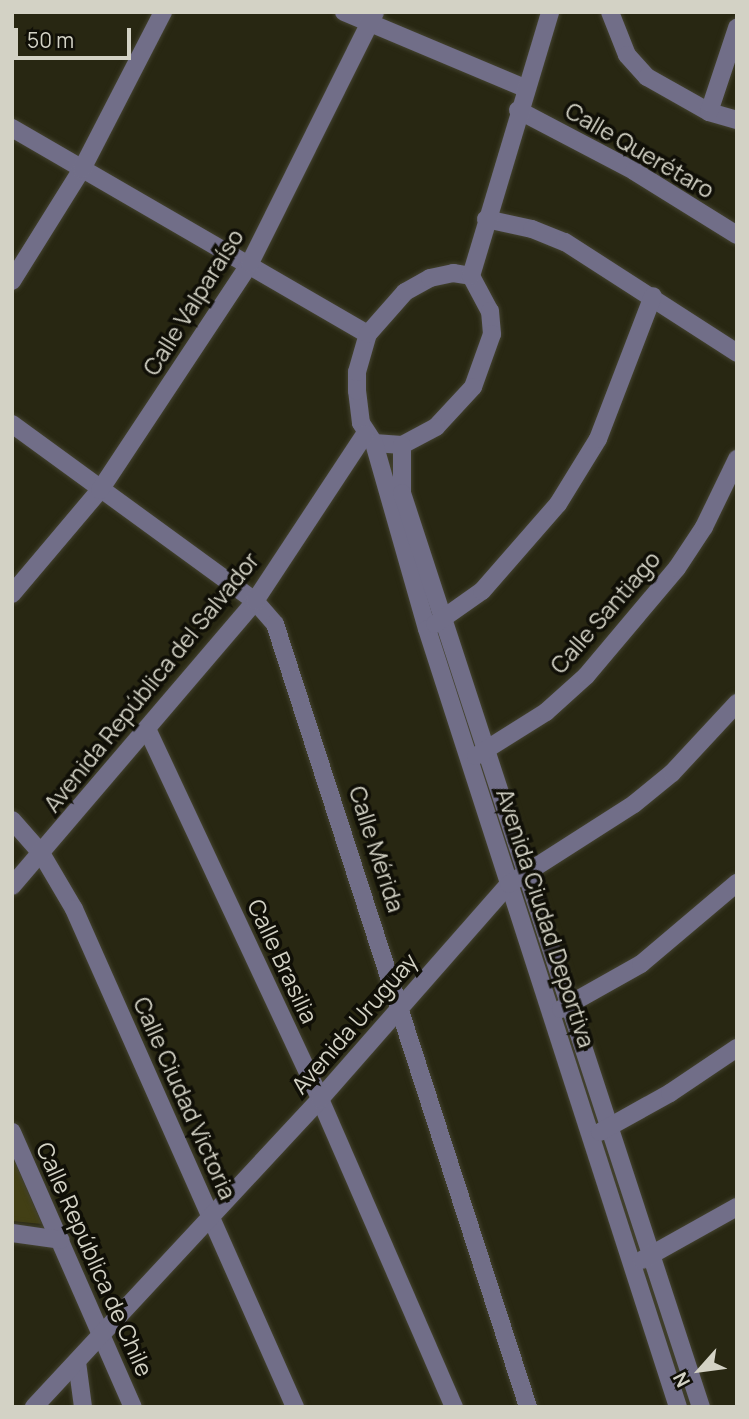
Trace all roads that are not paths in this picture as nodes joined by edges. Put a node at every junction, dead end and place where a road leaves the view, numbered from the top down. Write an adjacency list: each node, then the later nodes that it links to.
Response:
1 (163, 12): 12 (street)
2 (344, 12): 5 (street)
3 (550, 12): 7 (street)
4 (610, 12): 9 (street)
5 (373, 18): 7 (street); 15 (street, Calle Valparaíso)
6 (737, 28): 9 (street)
7 (525, 88): 8 (street)
8 (517, 110): 13 (street); 14 (street, Calle Querétaro)
9 (709, 113): 10 (street)
10 (737, 120)
11 (12, 128): 12 (street)
12 (82, 169): 15 (street); 17 (street)
13 (486, 219): 16 (street); 18 (street)
14 (737, 236)
15 (250, 263): 19 (street); 25 (street, Calle Valparaíso)
16 (471, 276): 19 (street); 23 (street)
17 (12, 281)
18 (653, 296): 20 (street); 28 (street)
19 (368, 334): 22 (street)
20 (737, 353)
21 (12, 424): 25 (street, Calle Mérida)
22 (370, 438): 23 (street); 27 (street, Avenida República del Salvador); 29 (street, Avenida Ciudad Deportiva)
23 (402, 445): 28 (street, Avenida Ciudad Deportiva)
24 (737, 459): 32 (street, Calle Santiago)
25 (100, 490): 26 (street, Calle Valparaíso); 27 (street, Calle Mérida)
26 (12, 594)
27 (255, 601): 31 (street, Avenida República del Salvador); 41 (street, Calle Mérida)
28 (442, 619): 29 (street); 32 (street, Avenida Ciudad Deportiva)
29 (427, 629): 33 (street, Avenida Ciudad Deportiva)
30 (737, 703): 36 (street, Avenida Uruguay)
31 (148, 730): 35 (street, Avenida República del Salvador); 44 (street, Calle Brasilia)
32 (486, 750): 33 (street, Calle Santiago); 36 (street, Avenida Ciudad Deportiva)
33 (469, 760): 38 (street, Avenida Ciudad Deportiva)
34 (12, 820): 35 (street, Calle Ciudad Victoria)
35 (41, 853): 39 (street, Avenida República del Salvador); 49 (street, Calle Ciudad Victoria)
36 (526, 871): 38 (street, Avenida Uruguay); 40 (street, Avenida Ciudad Deportiva)
37 (737, 883): 40 (street)
38 (509, 884): 41 (street, Avenida Uruguay); 42 (street, Avenida Ciudad Deportiva)
39 (12, 886)
40 (570, 1005): 42 (street); 45 (street, Avenida Ciudad Deportiva)
41 (399, 1007): 44 (street, Avenida Uruguay); 61 (street, Calle Mérida)
42 (551, 1013): 47 (street, Avenida Ciudad Deportiva)
43 (737, 1048): 45 (street)
44 (320, 1099): 49 (street, Avenida Uruguay); 60 (street, Calle Brasilia)
45 (610, 1128): 47 (street); 52 (street, Avenida Ciudad Deportiva)
46 (12, 1132): 51 (street, Calle República de Chile)
47 (592, 1136): 53 (street, Avenida Ciudad Deportiva)
48 (737, 1207): 52 (street)
49 (211, 1218): 54 (street, Avenida Uruguay); 59 (street, Calle Ciudad Victoria)
50 (12, 1233): 51 (street)
51 (61, 1240): 54 (street, Calle República de Chile)
52 (652, 1255): 53 (street); 63 (street, Avenida Ciudad Deportiva)
53 (633, 1265): 62 (street, Avenida Ciudad Deportiva)
54 (102, 1335): 55 (street, Avenida Uruguay); 58 (street, Calle República de Chile)
55 (76, 1362): 56 (street, Avenida Uruguay); 57 (street)
56 (34, 1407)
57 (82, 1407)
58 (133, 1407)
59 (295, 1407)
60 (454, 1407)
61 (528, 1407)
62 (678, 1407)
63 (701, 1407)

